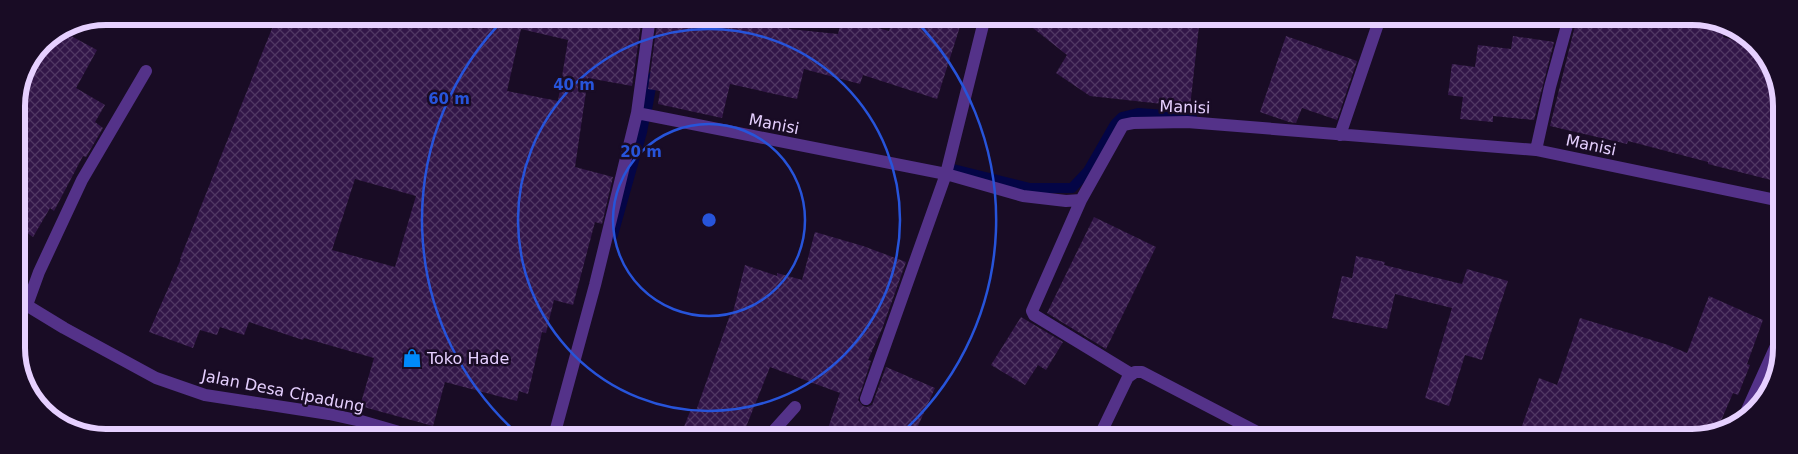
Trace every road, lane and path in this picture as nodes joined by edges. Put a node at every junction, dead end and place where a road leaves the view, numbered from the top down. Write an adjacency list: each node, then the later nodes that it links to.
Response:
1 (649, 25): 6 (street)
2 (983, 25): 9 (street)
3 (1378, 25): 7 (street)
4 (1567, 25): 8 (street)
5 (146, 71): 12 (street)
6 (637, 113): 9 (street, Manisi); 20 (street)
7 (1340, 135): 8 (street, Manisi); 11 (street, Manisi)
8 (1536, 150): 10 (street, Manisi)
9 (946, 174): 11 (street, Manisi); 16 (street)
10 (1773, 199)
11 (1081, 200): 15 (street)
12 (25, 297)
13 (25, 304): 19 (street, Jalan Desa Cipadung)
14 (1772, 354): 17 (street)
15 (1131, 374): 22 (street); 23 (street)
16 (866, 399)
17 (1748, 405)
18 (795, 407): 21 (street)
19 (389, 429)
20 (556, 429)
21 (775, 429)
22 (1103, 429)
23 (1252, 429)

